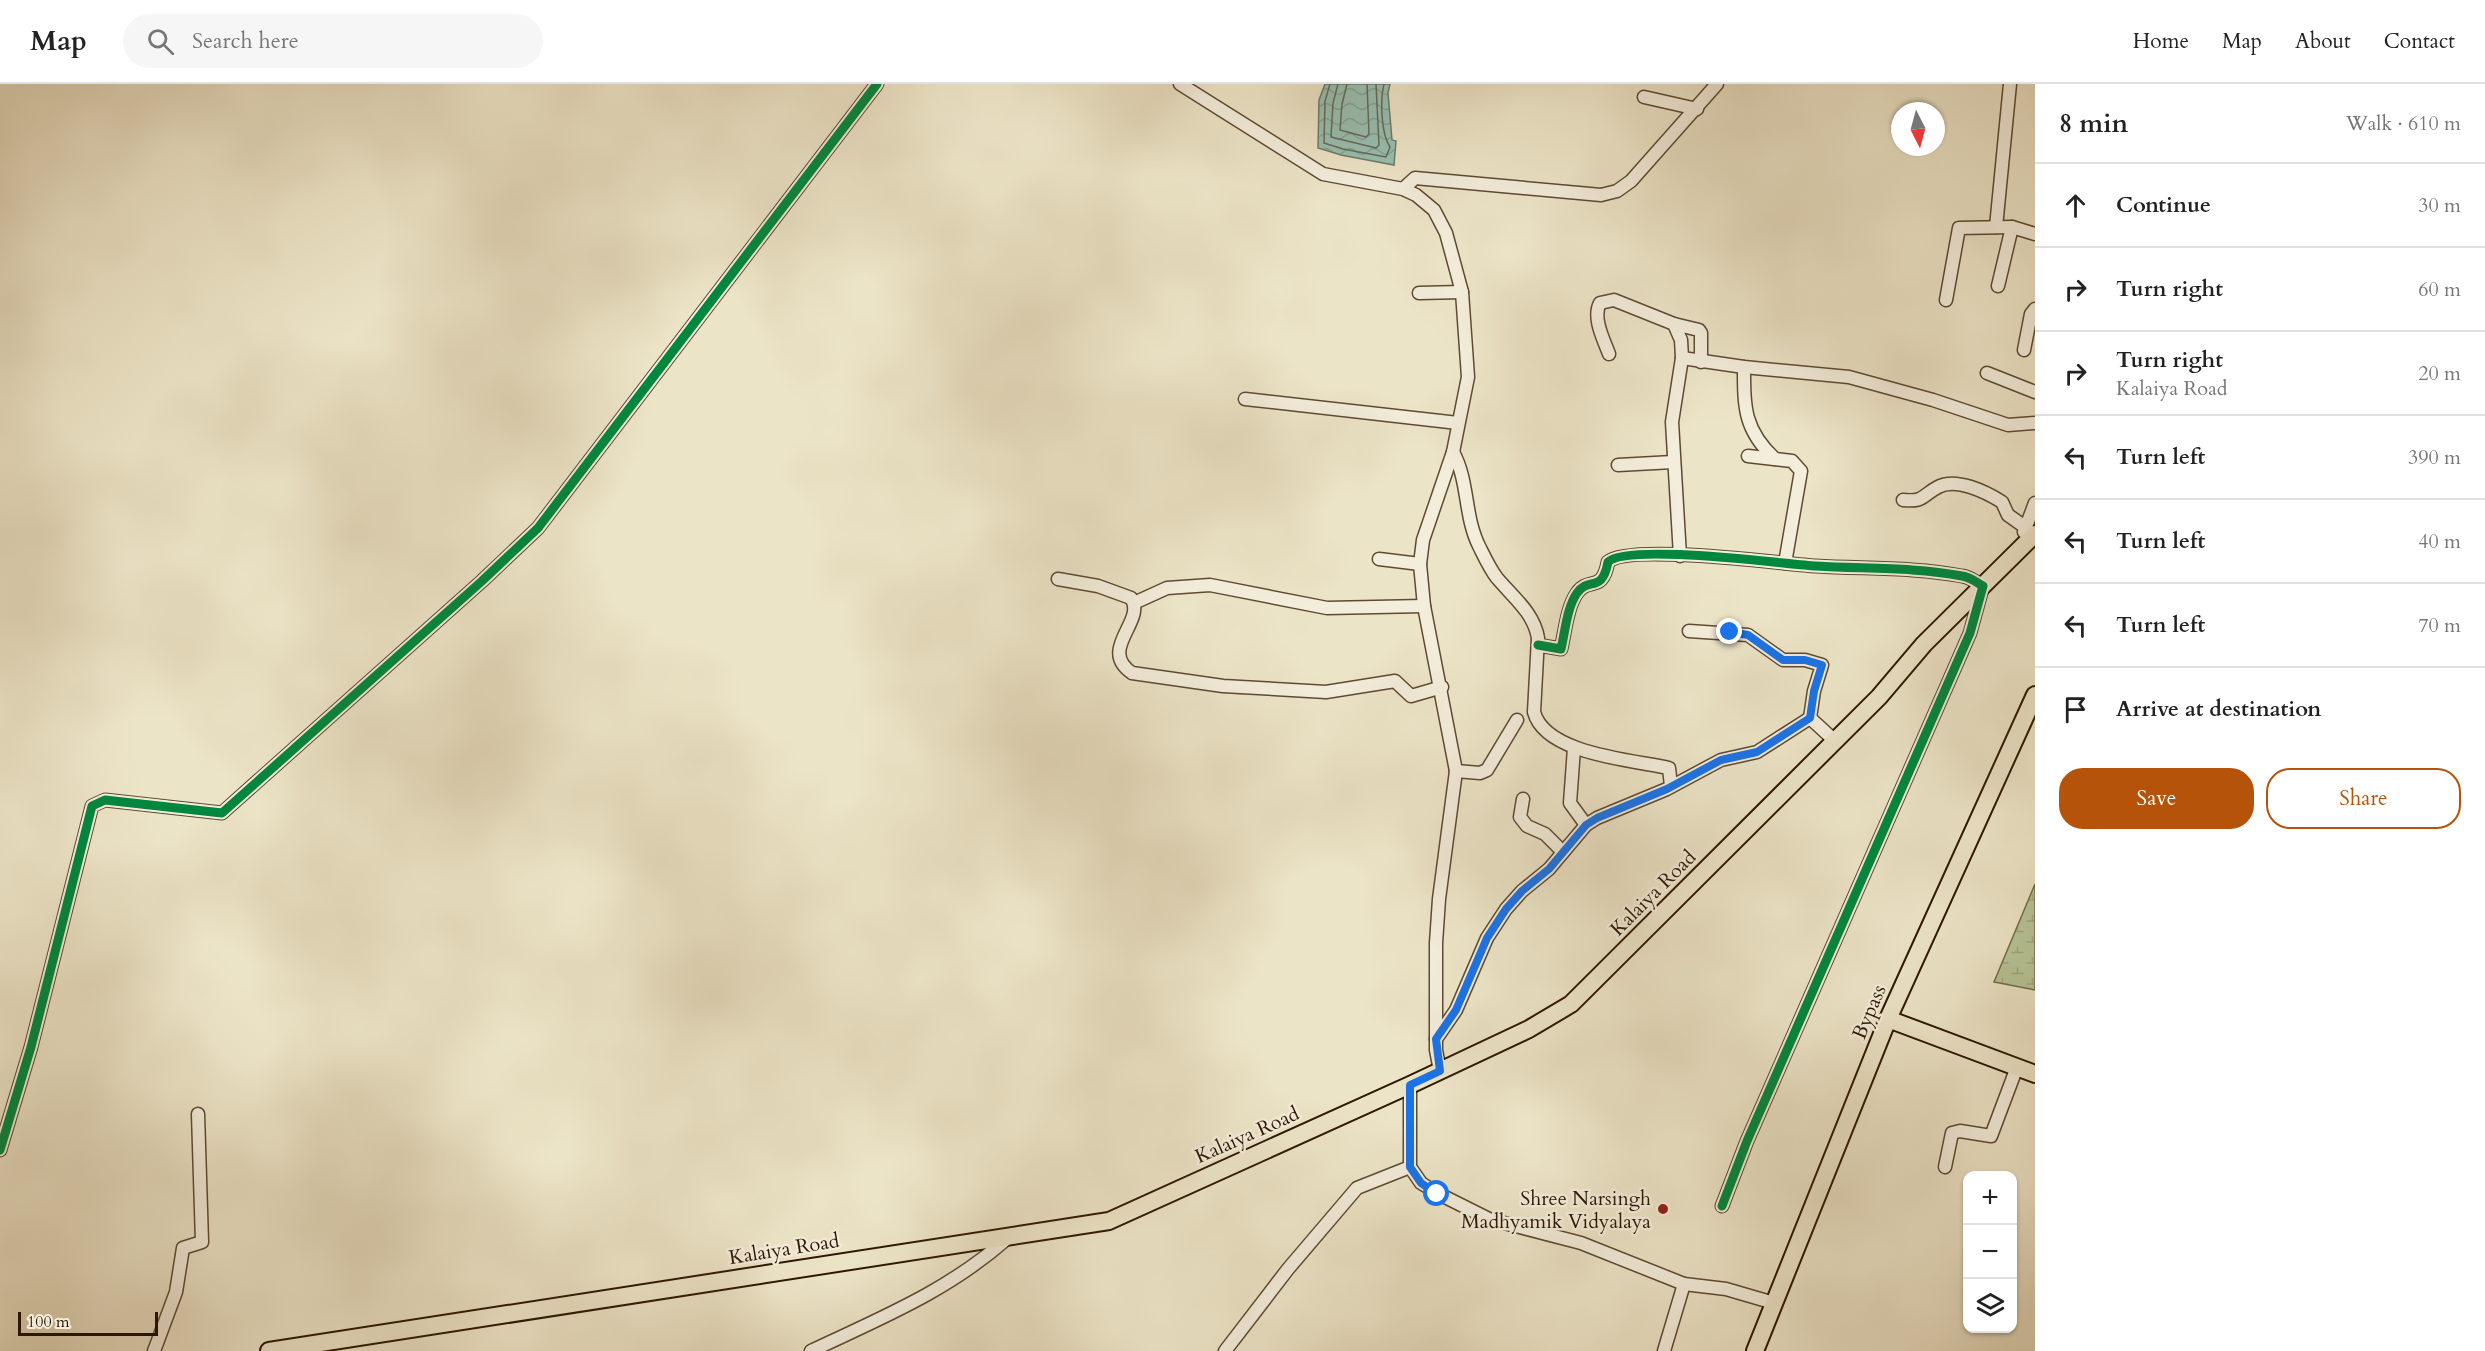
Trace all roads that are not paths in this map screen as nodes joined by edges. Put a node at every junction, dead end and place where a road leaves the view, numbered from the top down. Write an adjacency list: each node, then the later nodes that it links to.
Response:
1 (877, 84): 63 (street)
2 (1180, 84): 7 (street)
3 (1717, 84): 6 (street)
4 (2010, 84): 8 (street)
5 (1644, 97): 6 (street)
6 (1697, 109): 7 (street)
7 (1403, 189): 12 (street)
8 (1996, 227): 9 (street); 14 (street)
9 (2012, 227): 10 (street); 11 (street)
10 (2035, 234)
11 (1998, 286)
12 (1462, 292): 13 (street); 25 (street)
13 (1419, 293)
14 (1946, 300)
15 (2035, 309): 17 (street)
16 (1674, 324): 18 (street); 19 (street); 20 (street)
17 (2024, 350)
18 (1609, 354)
19 (1682, 358): 20 (street); 30 (street)
20 (1701, 362): 21 (street)
21 (1744, 368): 26 (street); 29 (street)
22 (1987, 373): 23 (street)
23 (2035, 392)
24 (1245, 399): 25 (street)
25 (1458, 423): 27 (street)
26 (2035, 423)
27 (1453, 453): 38 (street); 44 (street)
28 (1748, 456): 29 (street)
29 (1775, 459): 37 (street)
30 (1673, 462): 31 (street); 35 (street)
31 (1618, 465)
32 (1903, 500): 34 (street)
33 (2035, 503): 34 (street)
34 (2030, 531): 40 (main road, Kalaiya Road)
35 (1680, 556): 37 (street); 44 (street)
36 (1379, 559): 38 (street)
37 (1785, 563): 40 (street)
38 (1420, 564): 42 (street)
39 (1058, 579): 41 (street)
40 (1983, 586): 49 (main road, Kalaiya Road); 66 (street)
41 (1134, 603): 42 (street); 45 (street)
42 (1424, 606): 45 (street)
43 (1689, 631): 47 (street)
44 (1538, 645): 50 (street)
45 (1442, 687): 51 (street)
46 (2035, 694): 56 (main road, Bypass)
47 (1810, 718): 49 (street); 52 (street)
48 (1517, 720): 51 (street)
49 (1835, 741): 59 (main road, Kalaiya Road)
50 (1574, 748): 52 (street); 54 (street)
51 (1456, 771): 57 (street)
52 (1671, 786): 54 (street)
53 (1523, 799): 55 (street)
54 (1586, 825): 55 (street)
55 (1563, 852): 57 (street)
56 (1888, 1019): 58 (main road); 69 (main road, Bypass)
57 (1436, 1039): 59 (street)
58 (2017, 1067): 60 (main road); 65 (street)
59 (1440, 1071): 61 (main road, Kalaiya Road)
60 (2035, 1074)
61 (1410, 1085): 64 (street); 67 (main road, Kalaiya Road)
62 (198, 1114): 70 (street)
63 (0, 1150)
64 (1410, 1167): 68 (street); 73 (street)
65 (1945, 1167)
66 (1722, 1206)
67 (1010, 1236): 71 (main road, Kalaiya Road); 72 (street)
68 (1684, 1284): 69 (street); 74 (street)
69 (1774, 1303): 75 (main road, Bypass)
70 (154, 1351)
71 (271, 1351)
72 (811, 1351)
73 (1225, 1351)
74 (1664, 1351)
75 (1755, 1351)

